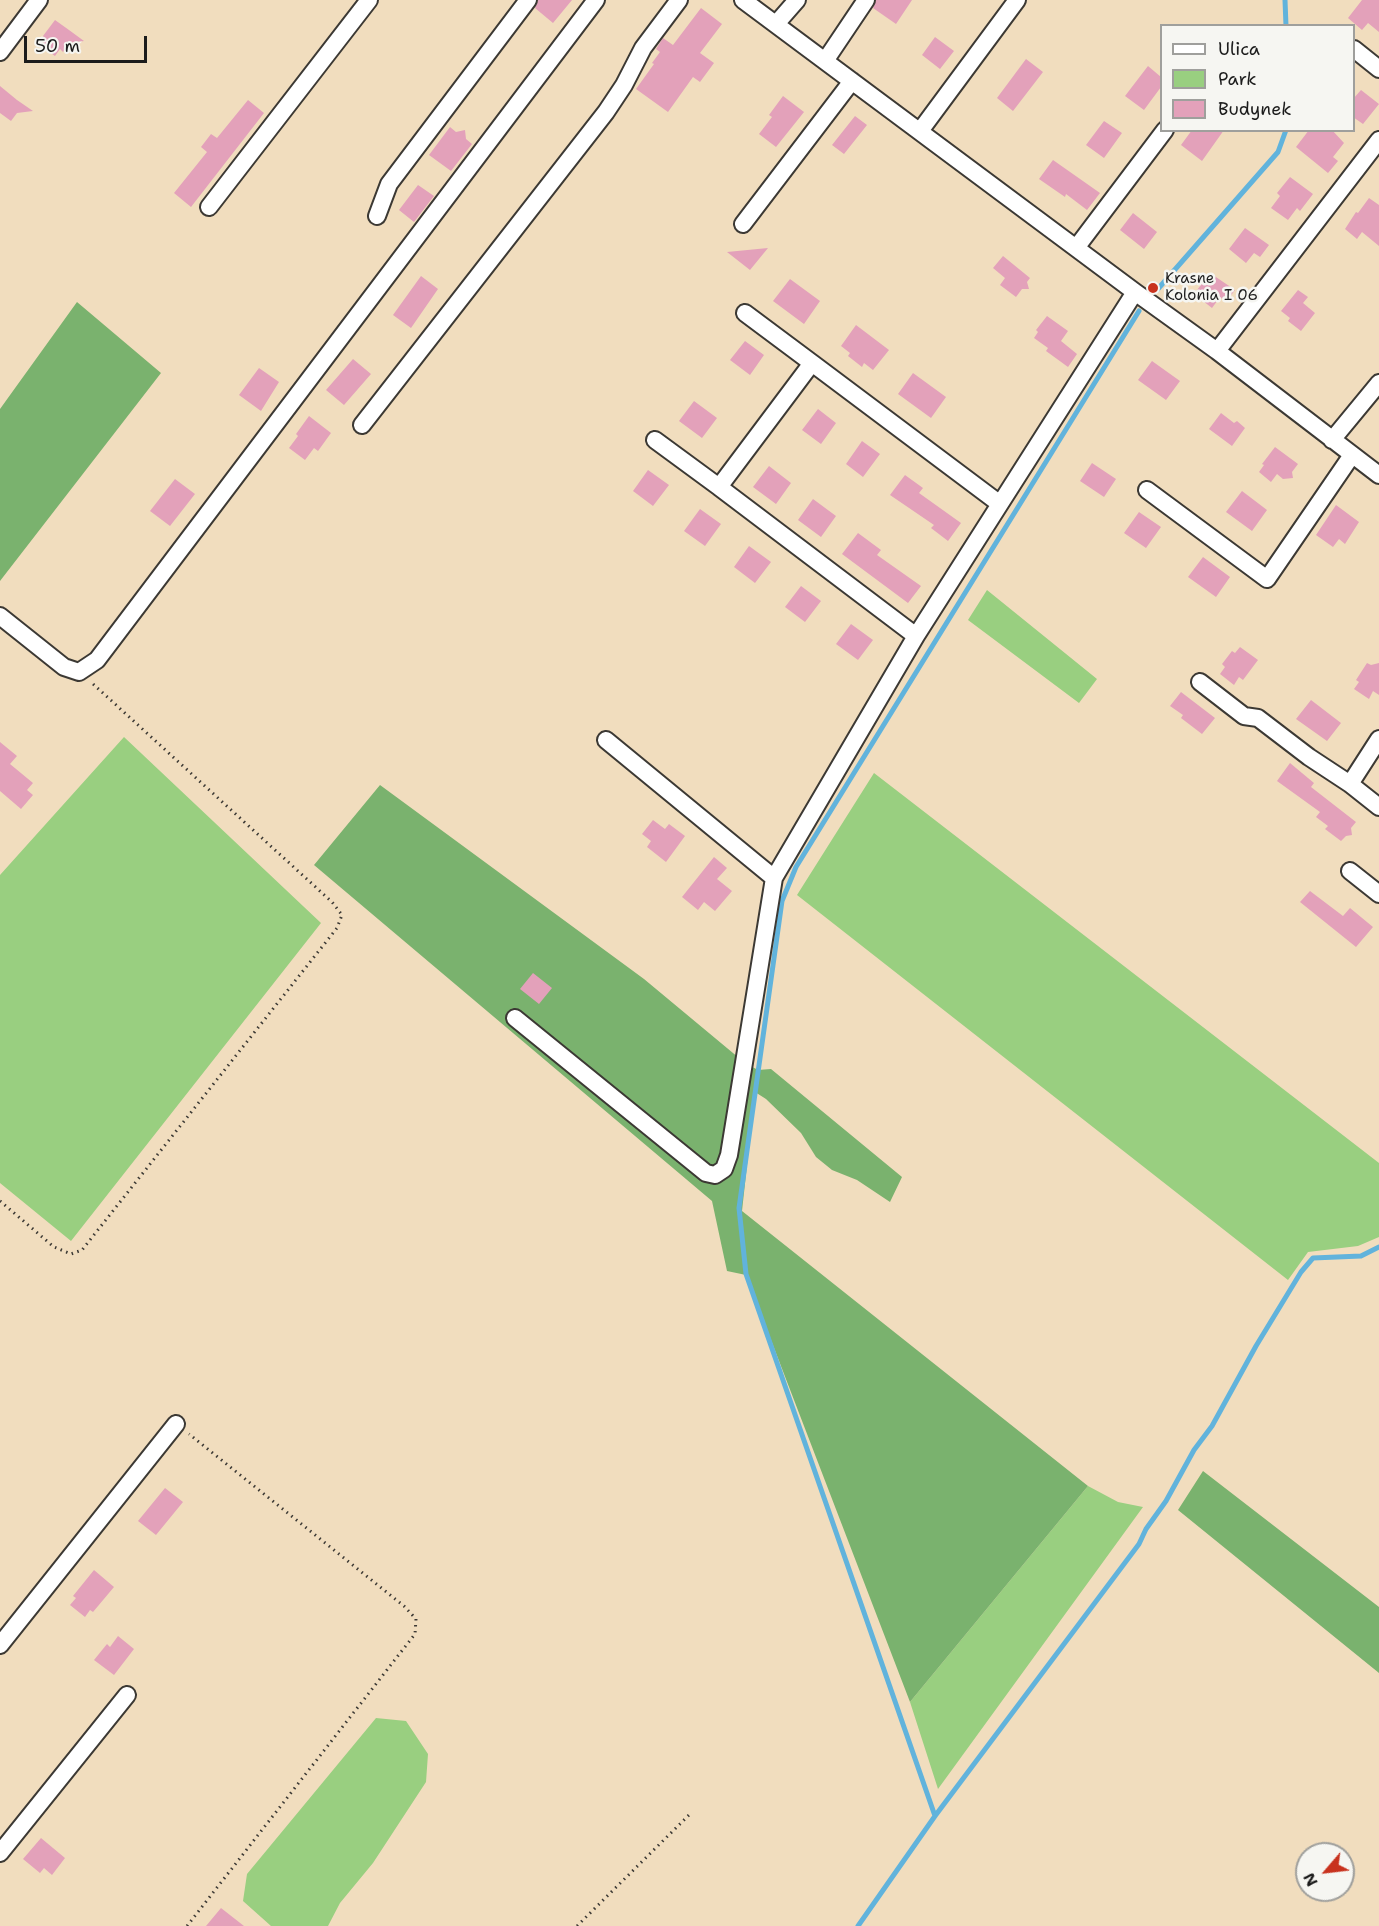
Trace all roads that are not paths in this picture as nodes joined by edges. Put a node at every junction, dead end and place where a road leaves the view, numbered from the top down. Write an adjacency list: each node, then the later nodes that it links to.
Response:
1 (39, 0): 12 (street)
2 (369, 0): 19 (street)
3 (528, 0): 20 (street)
4 (596, 0): 36 (street)
5 (679, 0): 28 (street)
6 (743, 0): 10 (street)
7 (797, 0): 10 (street)
8 (866, 0): 13 (street)
9 (1017, 0): 16 (street)
10 (776, 24): 13 (street)
11 (1355, 51): 14 (street)
12 (0, 52)
13 (825, 61): 15 (street)
14 (1379, 69)
15 (852, 81): 16 (street); 21 (street)
16 (920, 131): 22 (street)
17 (1163, 132): 22 (street)
18 (1379, 140): 25 (street)
19 (209, 207)
20 (377, 216)
21 (743, 224)
22 (1076, 248): 23 (street)
23 (1135, 292): 25 (street); 35 (street)
24 (746, 313): 26 (street)
25 (1217, 351): 30 (street)
26 (813, 363): 33 (street); 35 (street)
27 (1379, 383): 30 (street)
28 (363, 425)
29 (655, 440): 33 (street)
30 (1332, 440): 31 (street)
31 (1353, 455): 32 (street); 34 (street)
32 (1379, 475)
33 (719, 487): 37 (street)
34 (1147, 490)
35 (1000, 504): 37 (street)
36 (0, 616)
37 (916, 636): 44 (street)
38 (1200, 682): 41 (street)
39 (1379, 739): 41 (street)
40 (606, 740): 44 (street)
41 (1350, 784): 42 (street)
42 (1379, 807)
43 (1350, 871): 45 (street)
44 (774, 878): 46 (street)
45 (1379, 894)
46 (515, 1017)
47 (176, 1424): 48 (street)
48 (0, 1646)
49 (127, 1695): 50 (street)
50 (0, 1853)

